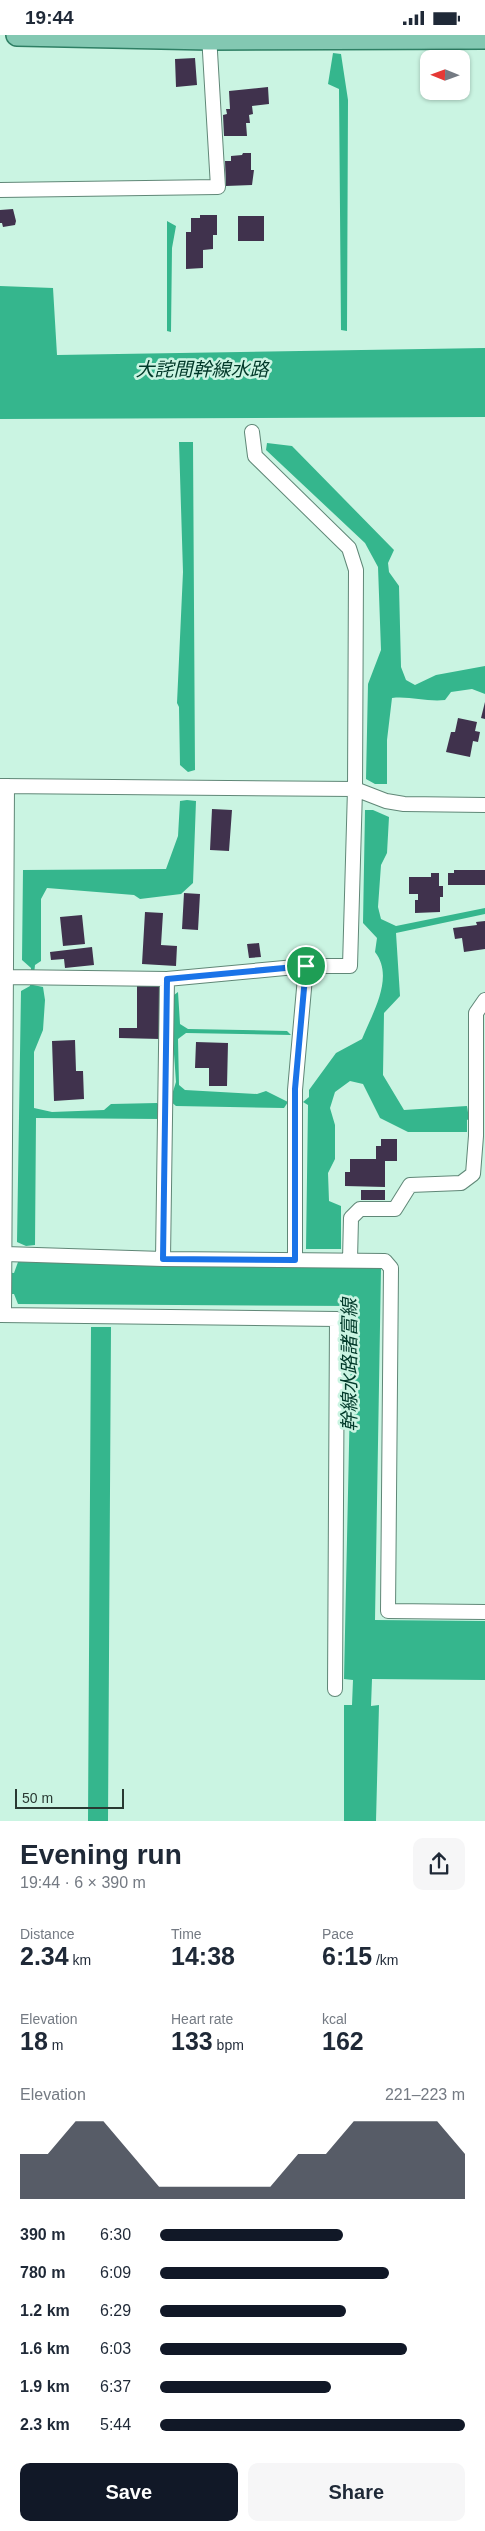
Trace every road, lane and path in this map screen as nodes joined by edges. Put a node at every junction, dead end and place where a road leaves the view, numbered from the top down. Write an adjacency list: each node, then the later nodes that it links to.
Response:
1 (17, 35): 2 (main road)
2 (208, 37): 3 (main road); 4 (street)
3 (485, 38)
4 (0, 191)
5 (252, 432): 7 (street)
6 (4, 786): 7 (street); 10 (street)
7 (355, 789): 8 (street); 9 (street)
8 (485, 805)
9 (306, 966): 11 (street); 16 (street)
10 (6, 977): 11 (street); 13 (street)
11 (167, 979): 15 (street)
12 (485, 1000): 14 (street)
13 (3, 1096): 18 (street)
14 (480, 1136): 17 (street)
15 (163, 1259): 16 (street); 18 (street)
16 (295, 1260): 17 (street)
17 (350, 1260): 20 (street)
18 (4, 1261): 19 (street)
19 (2, 1315): 21 (street)
20 (485, 1612)
21 (335, 1689)

